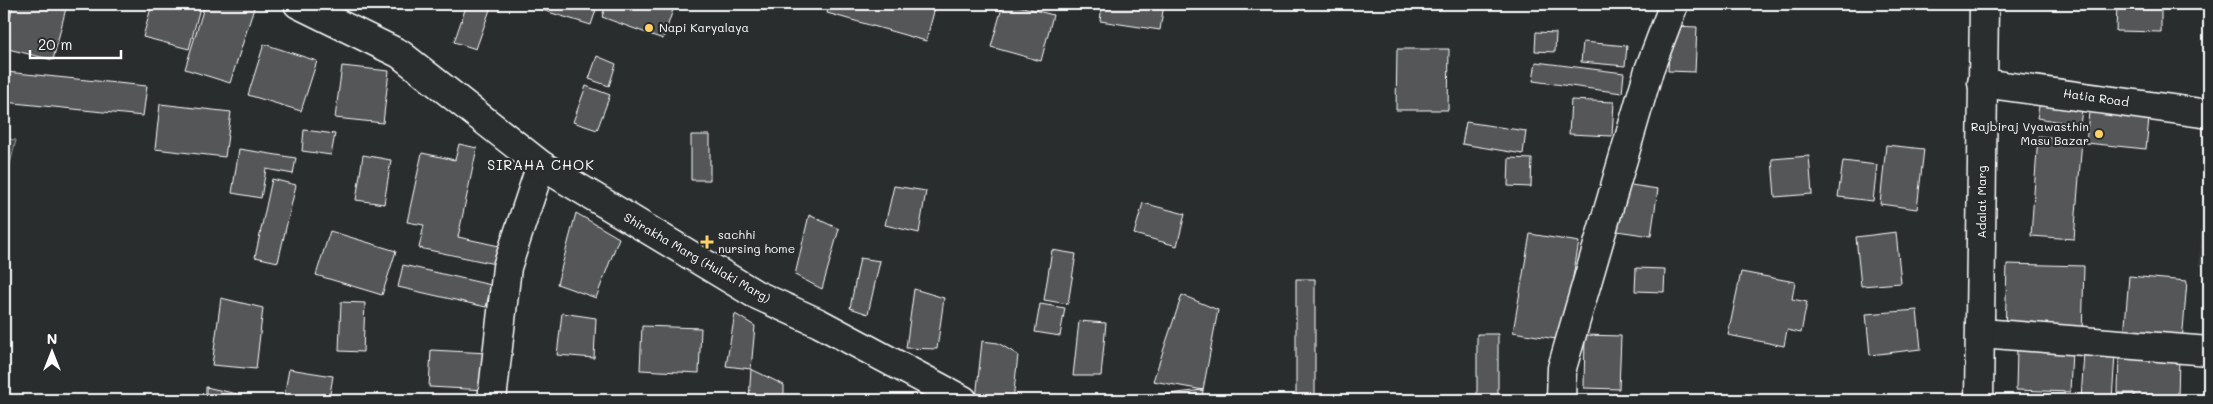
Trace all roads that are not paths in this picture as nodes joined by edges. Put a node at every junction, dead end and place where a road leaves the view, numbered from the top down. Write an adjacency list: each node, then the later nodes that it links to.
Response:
1 (298, 4): 6 (main road, Shirakha Marg (Hulaki Marg))
2 (1674, 4): 11 (main road)
3 (1984, 4): 4 (main road, Adalat Marg)
4 (1982, 83): 5 (main road, Hatia Road); 7 (main road, Adalat Marg)
5 (2209, 114)
6 (541, 165): 9 (main road); 10 (main road, Shirakha Marg (Hulaki Marg))
7 (1981, 333): 8 (main road); 12 (main road, Adalat Marg)
8 (2209, 351)
9 (492, 400)
10 (963, 400)
11 (1561, 400)
12 (1979, 400)

